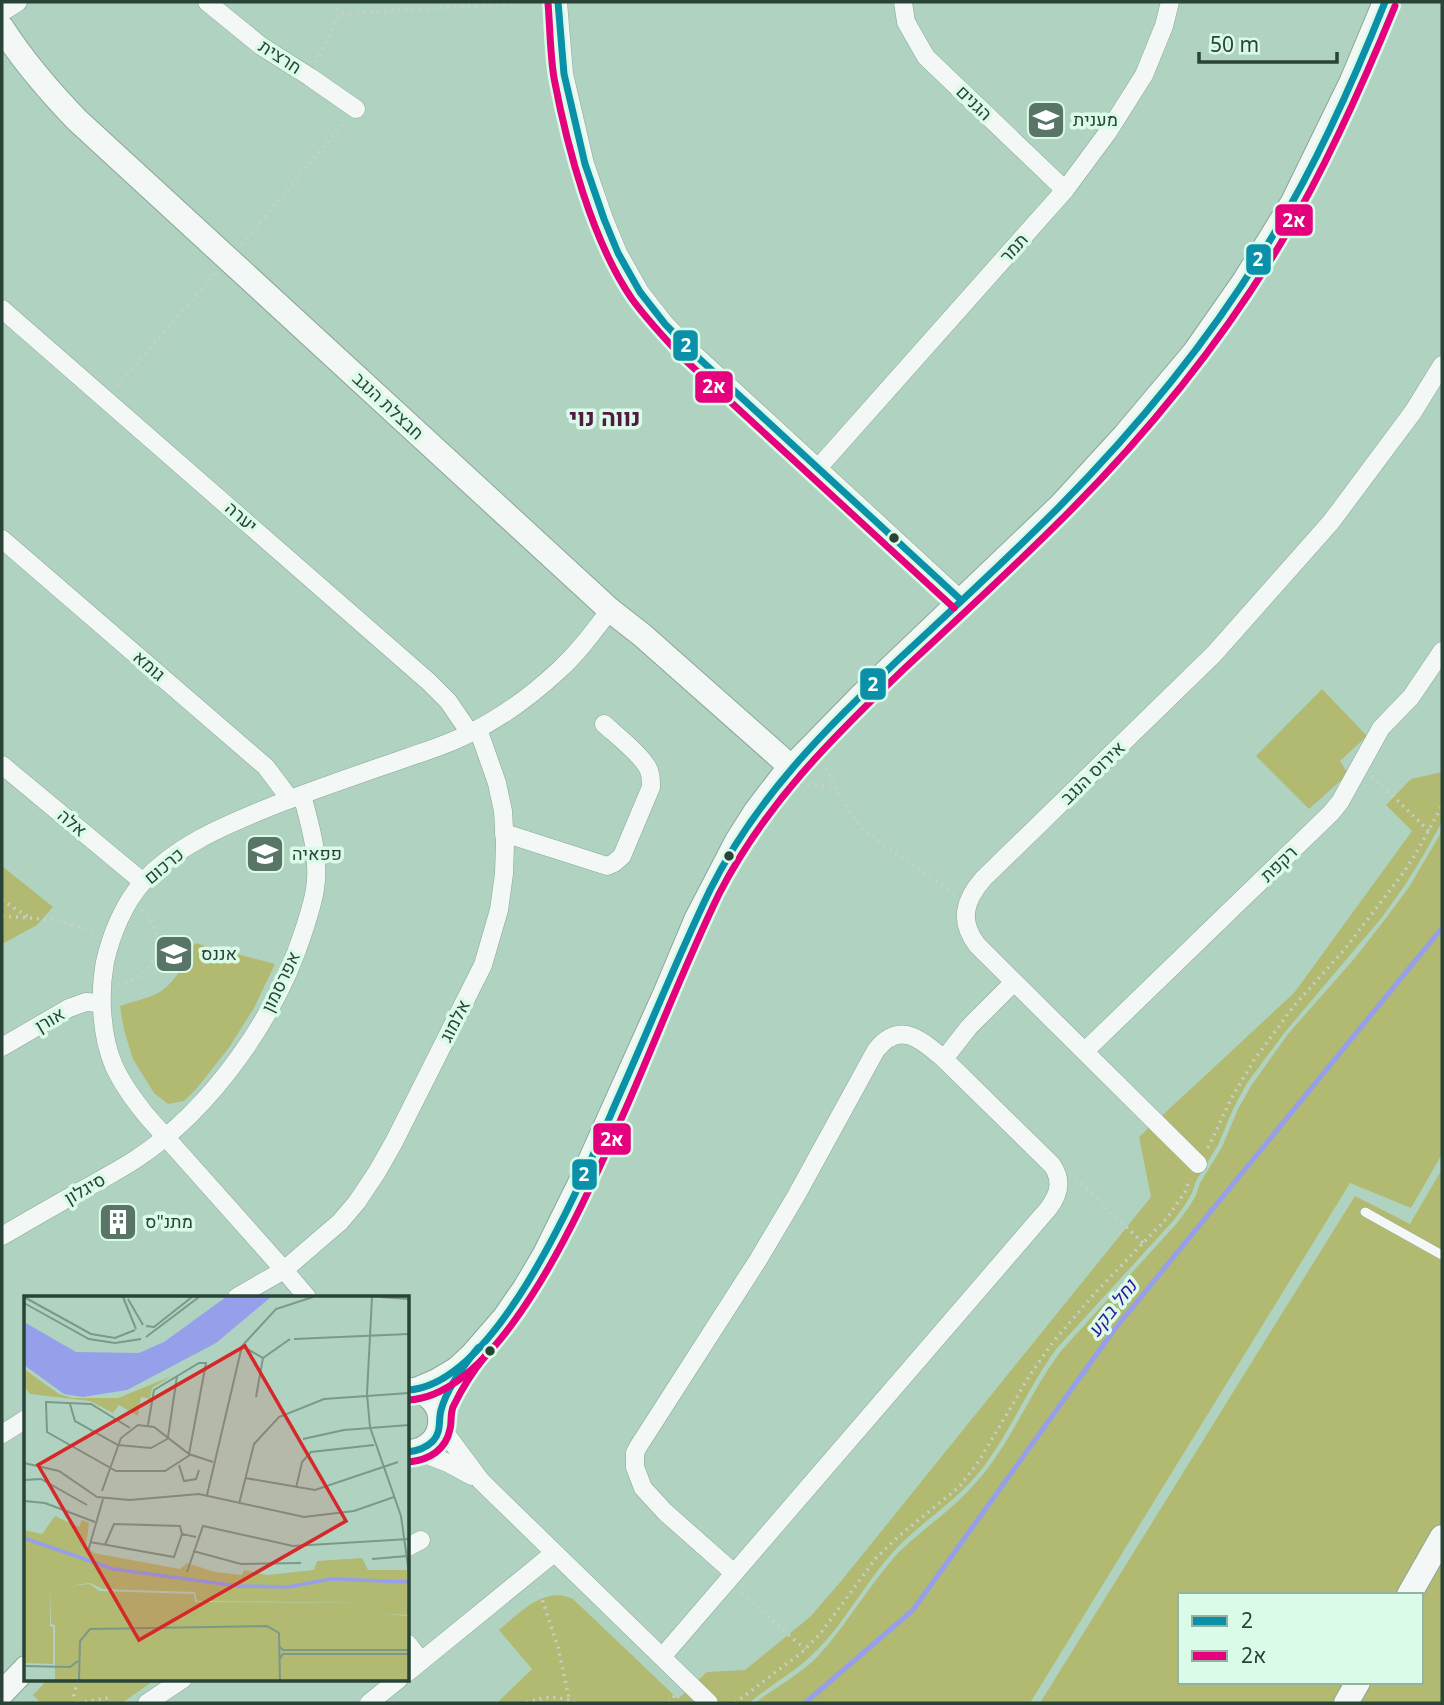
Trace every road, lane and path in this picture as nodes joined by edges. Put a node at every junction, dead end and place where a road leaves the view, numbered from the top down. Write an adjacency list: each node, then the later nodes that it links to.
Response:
1 (18, 2): 9 (street)
2 (207, 2): 12 (street, חרצית)
3 (334, 2): 10 (path)
4 (541, 2): 10 (path)
5 (558, 2): 17 (street)
6 (902, 2): 14 (street, הגנים)
7 (1170, 2): 14 (street, תמר)
8 (1385, 2): 19 (street)
9 (2, 12)
10 (340, 14): 12 (path)
11 (2, 28): 20 (street, חבצלת הנגב)
12 (310, 77): 13 (street, חרצית)
13 (356, 109)
14 (1065, 190): 17 (street, תמר)
15 (2, 309): 23 (street, יערה)
16 (1442, 365): 36 (street, אירוס הנגב)
17 (818, 468): 19 (street)
18 (2, 539): 29 (street, גומא)
19 (961, 600): 27 (street)
20 (610, 610): 23 (street, כרכום); 27 (street, חבצלת הנגב)
21 (1442, 650): 24 (street, רקפת)
22 (604, 724): 32 (street)
23 (474, 731): 29 (street, כרכום); 32 (street, אלמוג)
24 (1360, 764): 31 (path); 43 (street, רקפת)
25 (2, 765): 33 (street, אלה)
26 (826, 768): 28 (path)
27 (800, 776): 28 (path); 55 (street)
28 (835, 788): 36 (path)
29 (296, 797): 33 (street, כרכום); 45 (street, אפרסמון)
30 (1442, 806): 31 (path)
31 (1429, 831): 46 (path)
32 (504, 833): 52 (street, אלמוג)
33 (143, 882): 35 (street, כרכום)
34 (2, 900): 38 (path)
35 (130, 901): 39 (street, כרכום); 41 (path)
36 (967, 903): 40 (street)
37 (2, 916): 38 (path)
38 (30, 918): 39 (path)
39 (112, 938): 41 (street, כרכום)
40 (1014, 982): 43 (street); 44 (street)
41 (101, 994): 42 (street, אורן); 45 (street, כרכום)
42 (2, 1047)
43 (1085, 1051): 46 (street)
44 (944, 1059): 47 (street); 65 (street)
45 (165, 1137): 49 (street, סיגלון); 52 (street, כרכום)
46 (1198, 1164): 50 (path)
47 (1058, 1175): 50 (path); 65 (street)
48 (1365, 1212): 51 (lane)
49 (2, 1236)
50 (1143, 1243): 67 (path)
51 (1442, 1255)
52 (284, 1270): 53 (street, אלמוג); 54 (street, כרכום)
53 (239, 1296)
54 (306, 1296)
55 (472, 1355): 56 (street); 57 (street)
56 (412, 1390): 57 (street)
57 (440, 1415): 60 (street); 61 (street)
58 (24, 1420): 59 (street)
59 (2, 1434)
60 (412, 1452): 61 (street)
61 (481, 1481): 63 (street)
62 (1442, 1537): 66 (street)
63 (554, 1553): 64 (street); 68 (street)
64 (533, 1570): 69 (street); 76 (path)
65 (730, 1577): 67 (path); 68 (street)
66 (1410, 1593)
67 (805, 1649): 84 (path)
68 (662, 1657): 83 (street)
69 (414, 1666)
70 (24, 1670): 75 (street)
71 (78, 1680): 77 (path)
72 (182, 1680): 79 (street)
73 (398, 1680): 80 (street)
74 (1357, 1684): 85 (street)
75 (2, 1693)
76 (570, 1702): 81 (path); 82 (path)
77 (77, 1703): 78 (path)
78 (108, 1703)
79 (147, 1703)
80 (369, 1703)
81 (526, 1703)
82 (576, 1703)
83 (709, 1703)
84 (735, 1703)
85 (1346, 1703)

